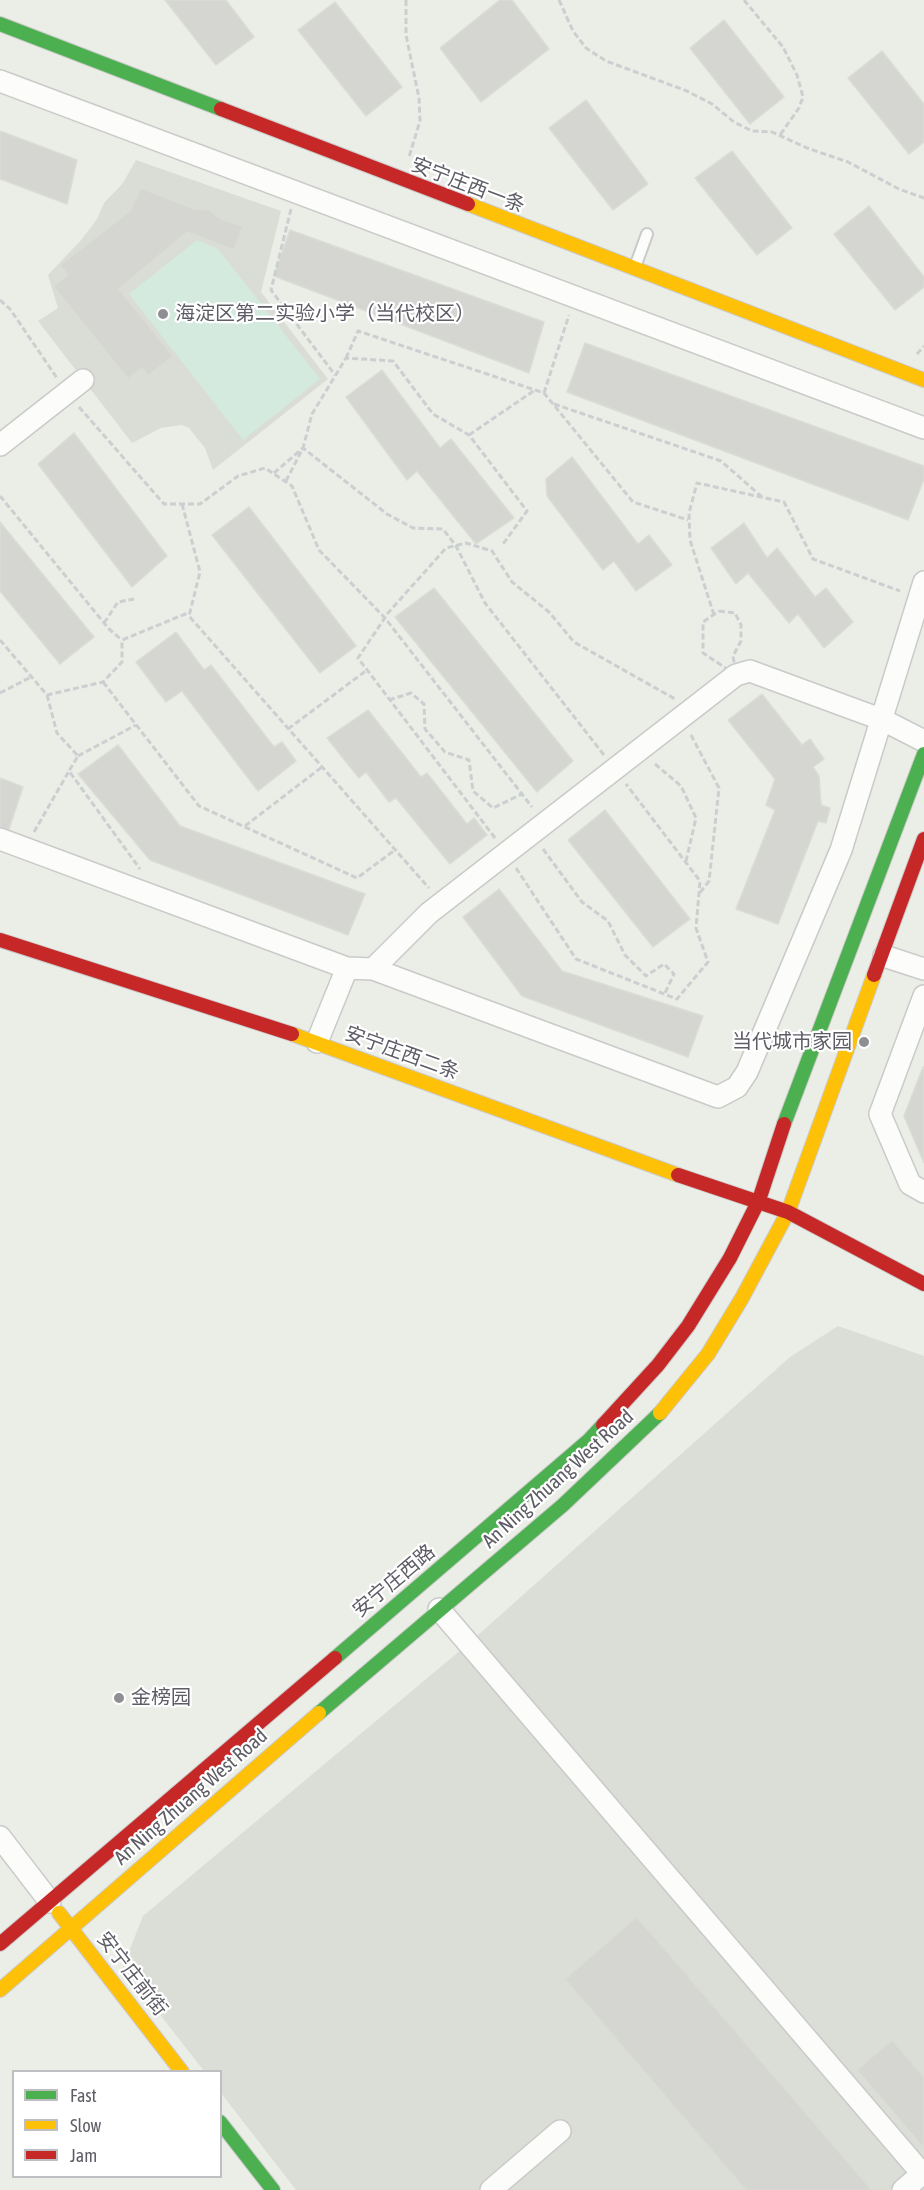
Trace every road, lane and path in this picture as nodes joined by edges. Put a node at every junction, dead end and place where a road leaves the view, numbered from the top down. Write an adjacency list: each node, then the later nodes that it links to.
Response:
1 (406, 0): 7 (path)
2 (559, 0): 6 (path)
3 (744, 0): 6 (path)
4 (0, 24): 11 (main road, 安宁庄西一条)
5 (0, 81): 8 (street)
6 (780, 136): 9 (path)
7 (406, 166)
8 (295, 192): 12 (street); 15 (path)
9 (924, 198)
10 (647, 234): 11 (lane)
11 (633, 270): 16 (main road, 安宁庄西一条)
12 (574, 296): 19 (path); 21 (street)
13 (0, 300): 17 (path)
14 (346, 358): 15 (path); 18 (path); 22 (path)
15 (335, 375): 24 (path)
16 (924, 380)
17 (75, 386): 23 (street); 29 (path)
18 (535, 390): 19 (path); 22 (path)
19 (544, 393): 20 (path)
20 (553, 403): 28 (path); 30 (path)
21 (924, 428)
22 (469, 435): 31 (path)
23 (0, 445)
24 (303, 447): 25 (path); 26 (path); 32 (path)
25 (274, 473): 26 (path); 29 (path)
26 (285, 481): 37 (path)
27 (0, 496): 38 (path)
28 (763, 498): 30 (path); 33 (path)
29 (182, 504): 35 (path)
30 (688, 520): 36 (path)
31 (503, 544)
32 (456, 546): 37 (path); 48 (path); 57 (path)
33 (922, 590): 49 (street)
34 (134, 598): 38 (path)
35 (190, 612): 40 (path); 51 (path)
36 (714, 615): 42 (path); 42 (path)
37 (385, 618): 41 (path); 59 (path)
38 (104, 623): 40 (path)
39 (0, 640): 43 (path)
40 (122, 640): 44 (path)
41 (367, 670): 47 (path); 51 (path)
42 (736, 675): 48 (street); 49 (street)
43 (31, 677): 45 (path); 46 (path)
44 (103, 682): 46 (path); 50 (path)
45 (0, 693)
46 (46, 695): 55 (path)
47 (389, 699): 59 (path); 66 (path)
48 (687, 714): 53 (street); 69 (path)
49 (883, 720): 52 (street); 74 (street)
50 (136, 725): 55 (path); 60 (path)
51 (288, 729): 56 (path)
52 (924, 741)
53 (634, 754): 57 (street); 67 (path)
54 (924, 754): 80 (main road, 安宁庄西路)
55 (78, 756): 58 (path)
56 (322, 767): 60 (path); 65 (path)
57 (615, 769): 61 (street); 67 (path)
58 (69, 771): 64 (path); 68 (path)
59 (522, 794): 61 (path)
60 (244, 827): 65 (path)
61 (538, 828): 66 (street); 76 (path)
62 (0, 839): 64 (street)
63 (924, 839): 72 (main road, An Ning Zhuang West Road)
64 (25, 848): 73 (street)
65 (395, 849): 70 (path)
66 (505, 852): 70 (street); 76 (path)
67 (686, 861): 69 (path)
68 (142, 872)
69 (699, 894): 76 (path)
70 (442, 902): 74 (street)
71 (0, 940): 78 (main road, 安宁庄西二条)
72 (884, 956): 75 (street); 81 (main road, An Ning Zhuang West Road)
73 (346, 968): 74 (street); 78 (street)
74 (373, 969)
75 (924, 969)
76 (664, 993)
77 (924, 996): 79 (street)
78 (317, 1042): 80 (main road, 安宁庄西二条)
79 (924, 1192)
80 (759, 1200): 81 (main road, 安宁庄西二条); 85 (main road, 安宁庄西路)
81 (788, 1212): 82 (main road, 安宁庄西二条); 83 (main road, An Ning Zhuang West Road)
82 (924, 1284)
83 (439, 1610): 86 (main road, An Ning Zhuang West Road); 92 (street)
84 (0, 1837): 85 (street)
85 (50, 1902): 86 (main road, 安宁庄前街); 87 (main road, 安宁庄西路)
86 (72, 1928): 88 (main road, An Ning Zhuang West Road); 89 (main road, 安宁庄前街)
87 (0, 1944)
88 (0, 1990)
89 (180, 2070)
90 (222, 2125): 93 (main road)
91 (560, 2131): 94 (street)
92 (923, 2175): 95 (street)
93 (273, 2190)
94 (491, 2190)
95 (903, 2190)

